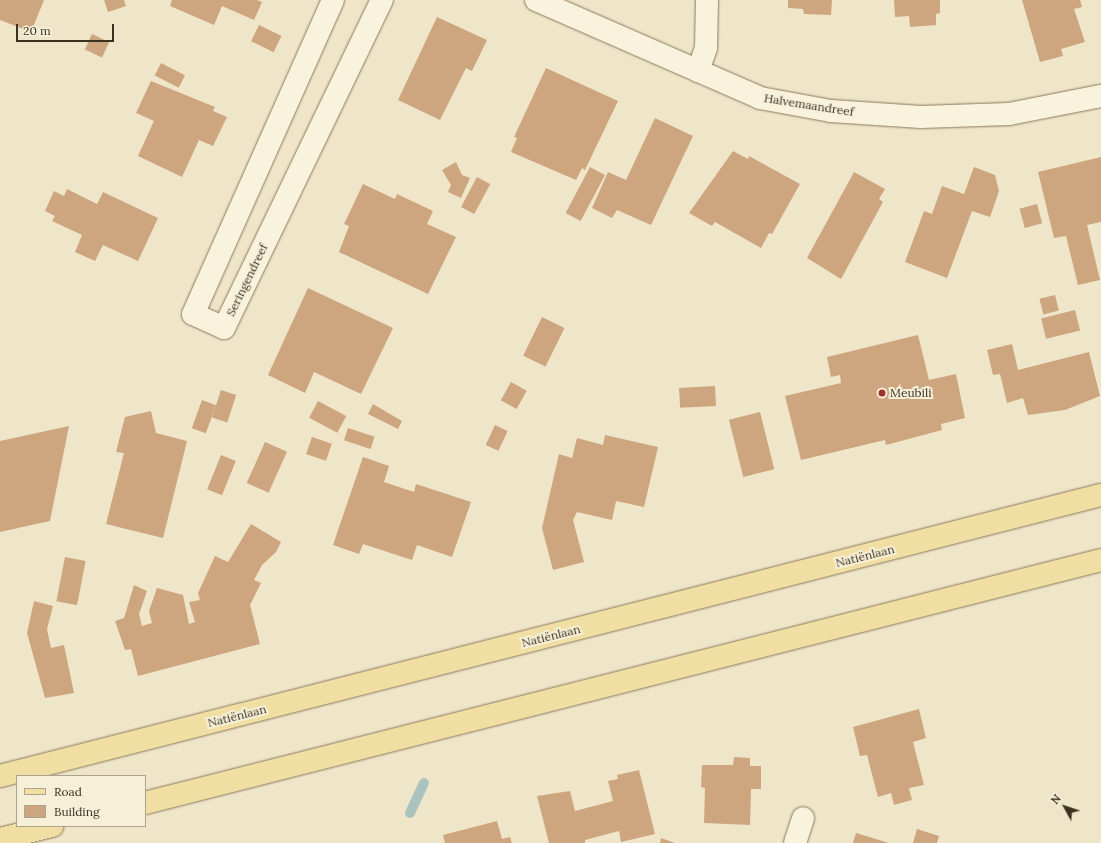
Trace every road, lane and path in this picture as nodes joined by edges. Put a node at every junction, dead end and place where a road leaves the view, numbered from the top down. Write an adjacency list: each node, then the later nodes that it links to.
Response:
1 (333, 0): 2 (street, Seringendreef)
2 (382, 0)
3 (536, 0): 5 (street, Halvemaandreef)
4 (707, 0): 5 (street)
5 (698, 70): 6 (street, Halvemaandreef)
6 (1101, 96)
7 (1101, 495): 9 (main road, Natiënlaan)
8 (1101, 560): 10 (main road)
9 (0, 776)
10 (146, 803)
11 (803, 818): 14 (street)
12 (48, 827): 13 (main road)
13 (0, 839)
14 (795, 843)

